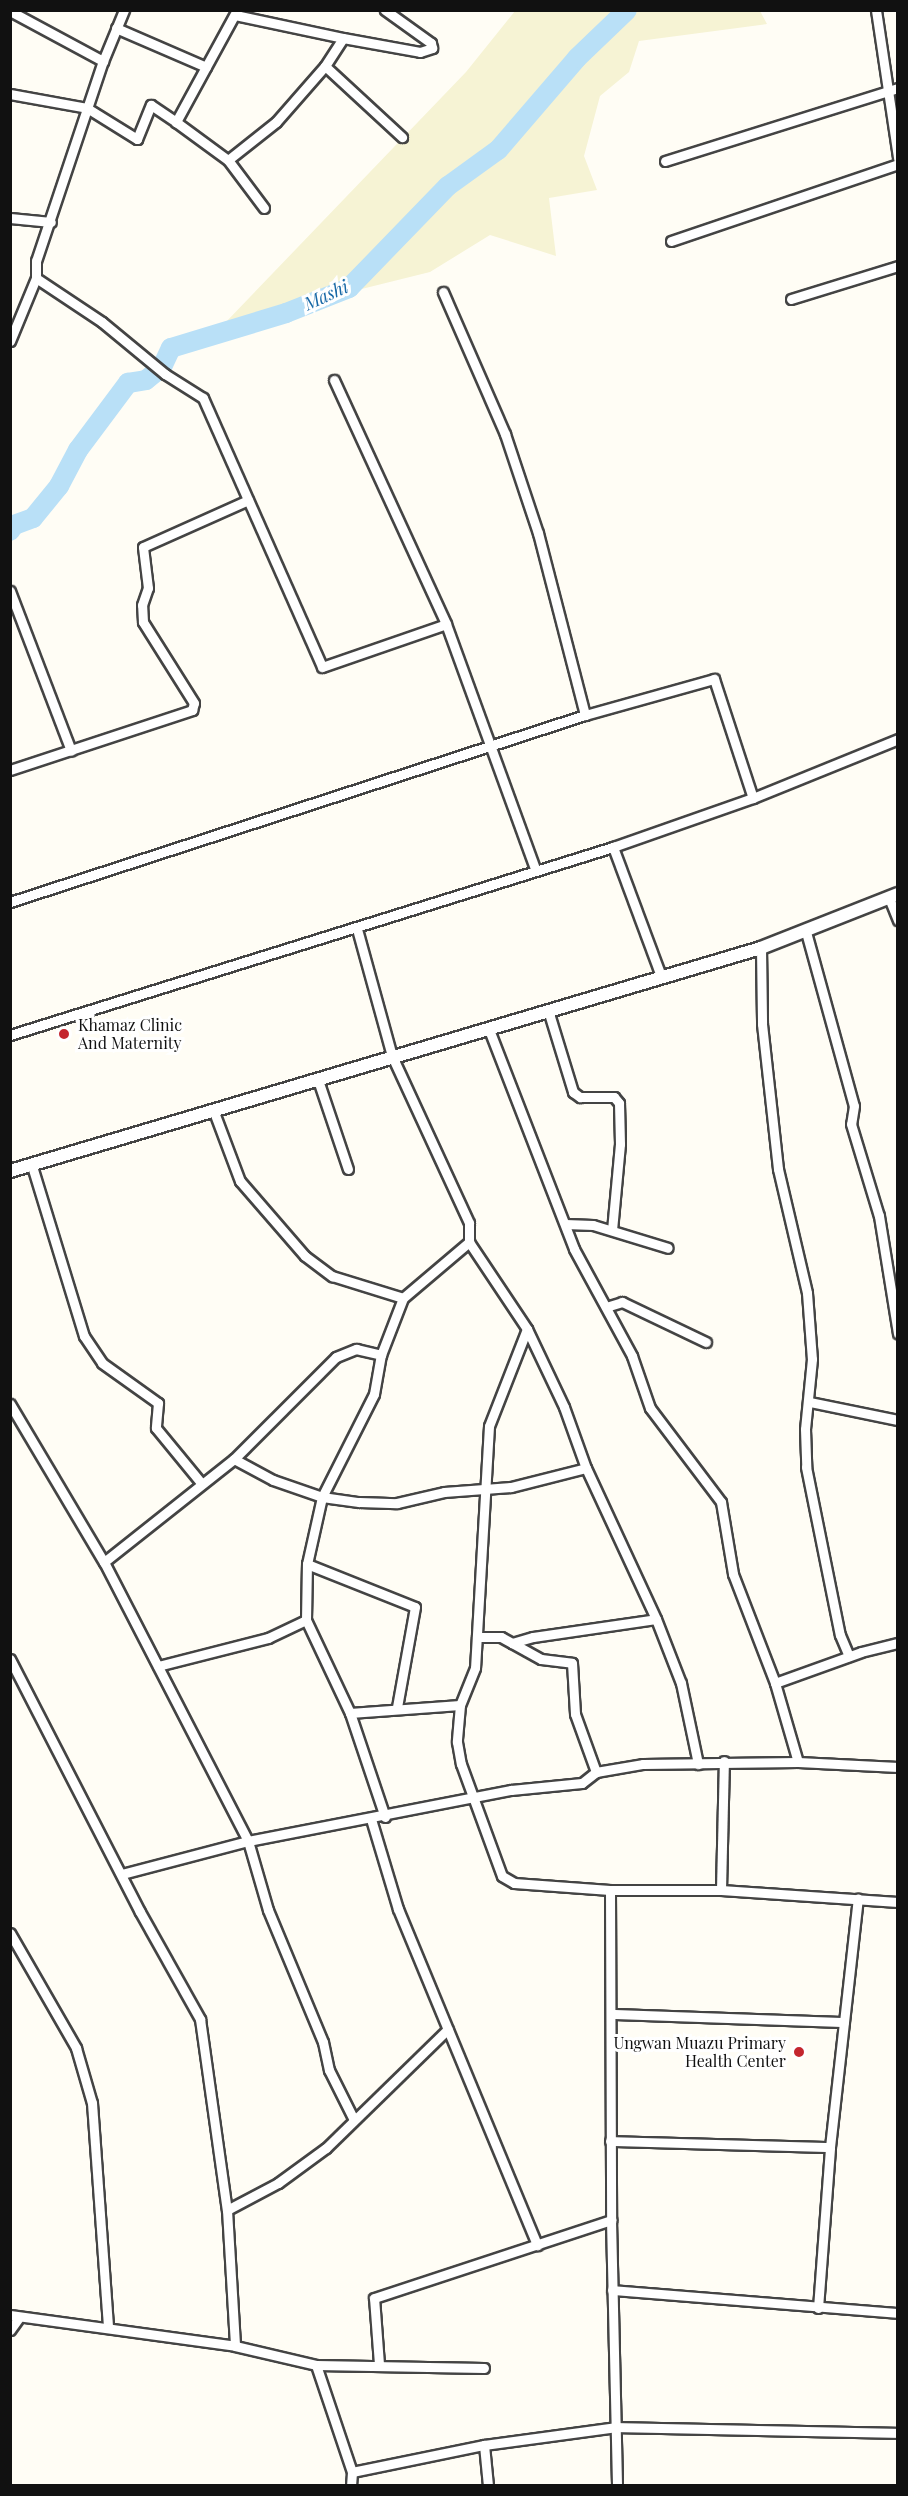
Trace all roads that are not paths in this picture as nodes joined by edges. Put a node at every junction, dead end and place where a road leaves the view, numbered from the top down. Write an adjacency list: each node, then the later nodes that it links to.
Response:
1 (124, 10): 6 (street)
2 (385, 10): 7 (street)
3 (876, 10): 11 (street)
4 (10, 11): 8 (street)
5 (236, 13): 7 (street); 10 (street)
6 (116, 28): 8 (street); 10 (street)
7 (343, 38): 9 (street)
8 (103, 61): 13 (street)
9 (325, 66): 15 (street); 17 (street)
10 (206, 67): 14 (street)
11 (894, 89): 16 (street); 18 (street)
12 (10, 94): 13 (street)
13 (87, 108): 14 (street); 22 (street)
14 (176, 122): 17 (street)
15 (402, 137)
16 (897, 158)
17 (228, 160): 20 (street)
18 (665, 161)
19 (897, 164): 23 (street)
20 (264, 208)
21 (10, 218): 22 (street)
22 (51, 222): 25 (street)
23 (671, 241)
24 (897, 266): 27 (street)
25 (36, 279): 28 (street); 30 (street)
26 (443, 292): 33 (street)
27 (791, 299)
28 (10, 341)
29 (334, 380): 32 (street)
30 (248, 500): 32 (street); 36 (street)
31 (10, 591): 36 (street)
32 (446, 624): 35 (street)
33 (585, 715): 35 (street); 38 (street)
34 (897, 739): 38 (street)
35 (492, 744): 40 (street); 42 (street)
36 (71, 751): 37 (street)
37 (10, 770)
38 (753, 798): 39 (street)
39 (613, 847): 40 (street); 47 (street)
40 (535, 870): 44 (street)
41 (893, 896): 43 (street); 45 (street)
42 (10, 902)
43 (897, 920)
44 (357, 929): 50 (street); 51 (street)
45 (806, 932): 46 (street); 61 (street)
46 (761, 948): 47 (street); 68 (street)
47 (661, 976): 48 (street)
48 (548, 1010): 49 (street); 58 (street)
49 (488, 1027): 51 (street); 57 (street)
50 (10, 1035)
51 (392, 1056): 52 (street); 59 (street)
52 (318, 1080): 53 (street); 55 (street)
53 (214, 1112): 54 (street); 62 (street)
54 (32, 1166): 56 (street); 73 (street)
55 (348, 1169)
56 (10, 1171)
57 (565, 1224): 58 (street); 63 (street)
58 (612, 1230): 60 (street)
59 (469, 1242): 62 (street); 64 (street)
60 (668, 1248)
61 (895, 1292): 65 (street)
62 (403, 1298): 67 (street)
63 (606, 1307): 66 (street); 86 (street)
64 (526, 1329): 72 (street); 74 (street)
65 (897, 1333)
66 (706, 1342)
67 (381, 1355): 71 (street); 75 (street)
68 (810, 1402): 70 (street); 83 (street)
69 (10, 1404): 76 (street)
70 (897, 1420)
71 (234, 1459): 73 (street); 75 (street)
72 (586, 1468): 74 (street); 78 (street)
73 (202, 1484): 76 (street)
74 (485, 1490): 75 (street); 80 (street)
75 (322, 1497): 77 (street)
76 (104, 1562): 85 (street)
77 (307, 1564): 79 (street); 88 (street)
78 (656, 1619): 81 (street); 92 (street)
79 (306, 1620): 85 (street); 89 (street)
80 (477, 1637): 81 (street); 87 (street)
81 (512, 1643): 94 (street)
82 (897, 1643): 83 (street)
83 (849, 1656): 86 (street)
84 (10, 1659): 99 (street)
85 (158, 1666): 98 (street)
86 (775, 1683): 91 (street)
87 (460, 1705): 88 (street); 95 (street)
88 (397, 1707): 89 (street)
89 (350, 1713): 96 (street)
90 (724, 1761): 91 (street); 92 (street); 101 (street)
91 (798, 1762): 93 (street)
92 (698, 1764): 94 (street)
93 (897, 1767)
94 (596, 1772): 95 (street)
95 (473, 1799): 96 (street); 100 (street)
96 (385, 1817): 97 (street)
97 (371, 1819): 98 (street); 107 (street)
98 (248, 1841): 99 (street); 108 (street)
99 (123, 1874): 111 (street)
100 (610, 1890): 101 (street); 105 (street)
101 (721, 1890): 102 (street)
102 (858, 1899): 103 (street); 106 (street)
103 (897, 1902)
104 (10, 1933): 118 (street)
105 (612, 2014): 106 (street); 109 (street)
106 (844, 2022): 110 (street)
107 (448, 2029): 108 (street); 113 (street)
108 (353, 2118): 111 (street)
109 (610, 2141): 110 (street); 112 (street)
110 (830, 2147): 115 (street)
111 (227, 2210): 120 (street)
112 (610, 2220): 113 (street); 114 (street)
113 (537, 2245): 121 (street)
114 (612, 2290): 115 (street); 124 (street)
115 (818, 2308): 116 (street)
116 (897, 2313)
117 (14, 2317): 118 (street); 119 (street)
118 (108, 2326): 120 (street)
119 (10, 2330)
120 (235, 2346): 122 (street)
121 (379, 2364): 122 (street); 123 (street)
122 (316, 2365): 127 (street)
123 (484, 2368)
124 (617, 2427): 125 (street); 126 (street); 130 (street)
125 (897, 2433)
126 (484, 2445): 127 (street); 129 (street)
127 (352, 2472): 128 (street)
128 (351, 2486)
129 (488, 2486)
130 (617, 2486)

